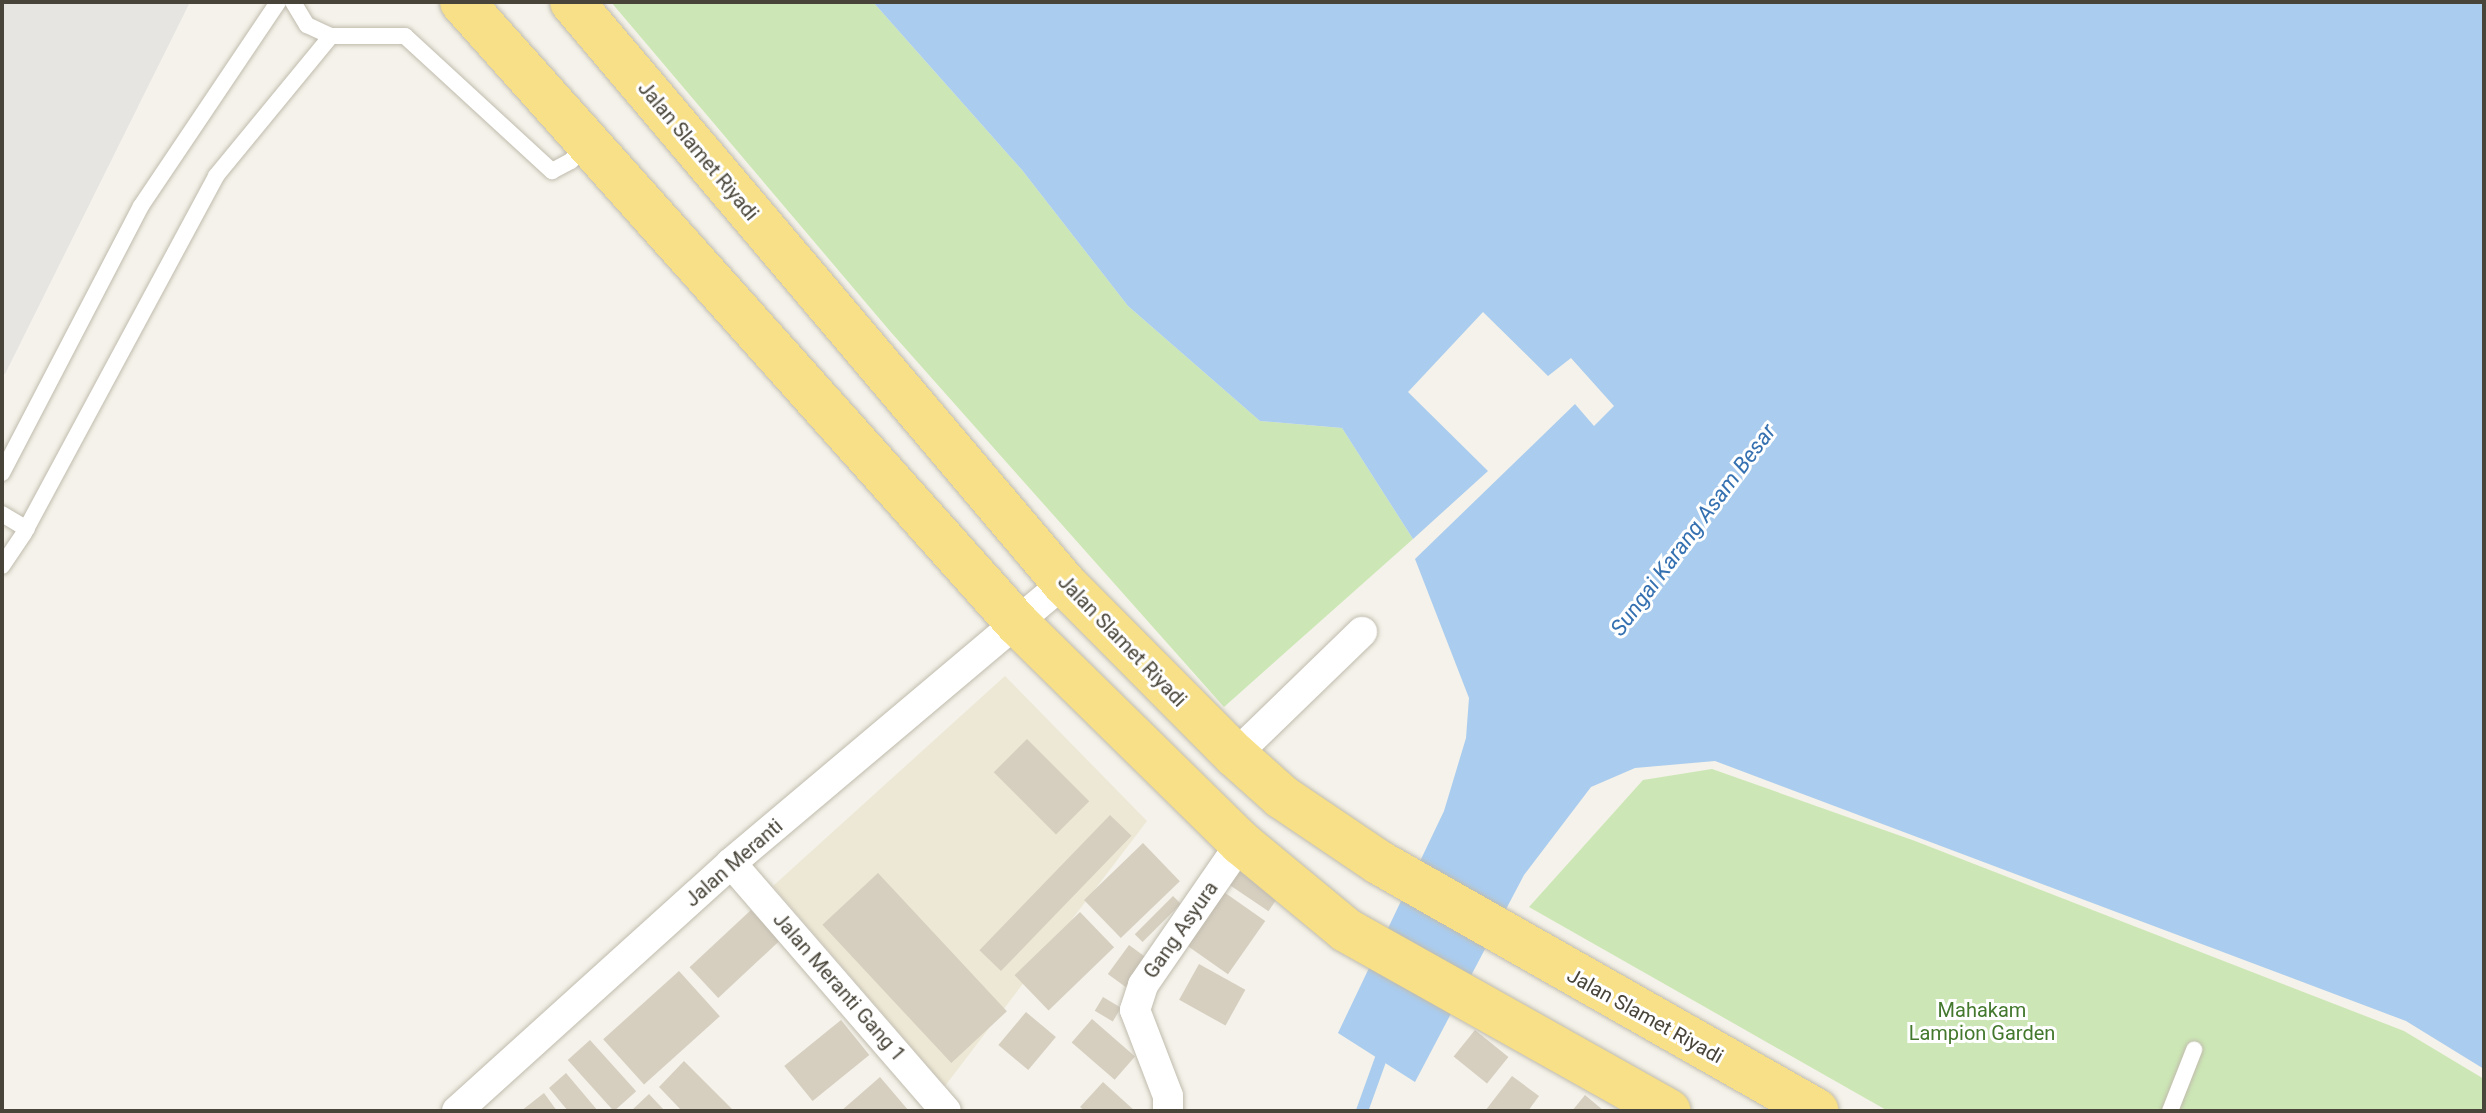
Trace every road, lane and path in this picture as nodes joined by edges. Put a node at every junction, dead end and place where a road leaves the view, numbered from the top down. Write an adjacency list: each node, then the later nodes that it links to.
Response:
1 (278, 2): 7 (lane)
2 (293, 2): 5 (lane)
3 (462, 2): 6 (highway)
4 (572, 2): 11 (highway, Jalan Slamet Riyadi)
5 (331, 36): 6 (lane); 9 (lane)
6 (586, 142): 12 (highway)
7 (2, 473)
8 (2, 514): 9 (lane)
9 (27, 529): 10 (lane)
10 (2, 566)
11 (1064, 583): 12 (street, Jalan Meranti); 14 (highway, Jalan Slamet Riyadi)
12 (1018, 624): 15 (highway); 16 (street, Jalan Meranti)
13 (1362, 632): 14 (street)
14 (1235, 755): 22 (highway, Jalan Slamet Riyadi)
15 (1241, 843): 20 (street, Gang Asyura); 21 (highway)
16 (731, 863): 18 (street, Jalan Meranti); 19 (street, Jalan Meranti Gang 1)
17 (2194, 1050): 23 (lane)
18 (457, 1111)
19 (946, 1111)
20 (1168, 1111)
21 (1669, 1111)
22 (1817, 1111)
23 (2170, 1111)

